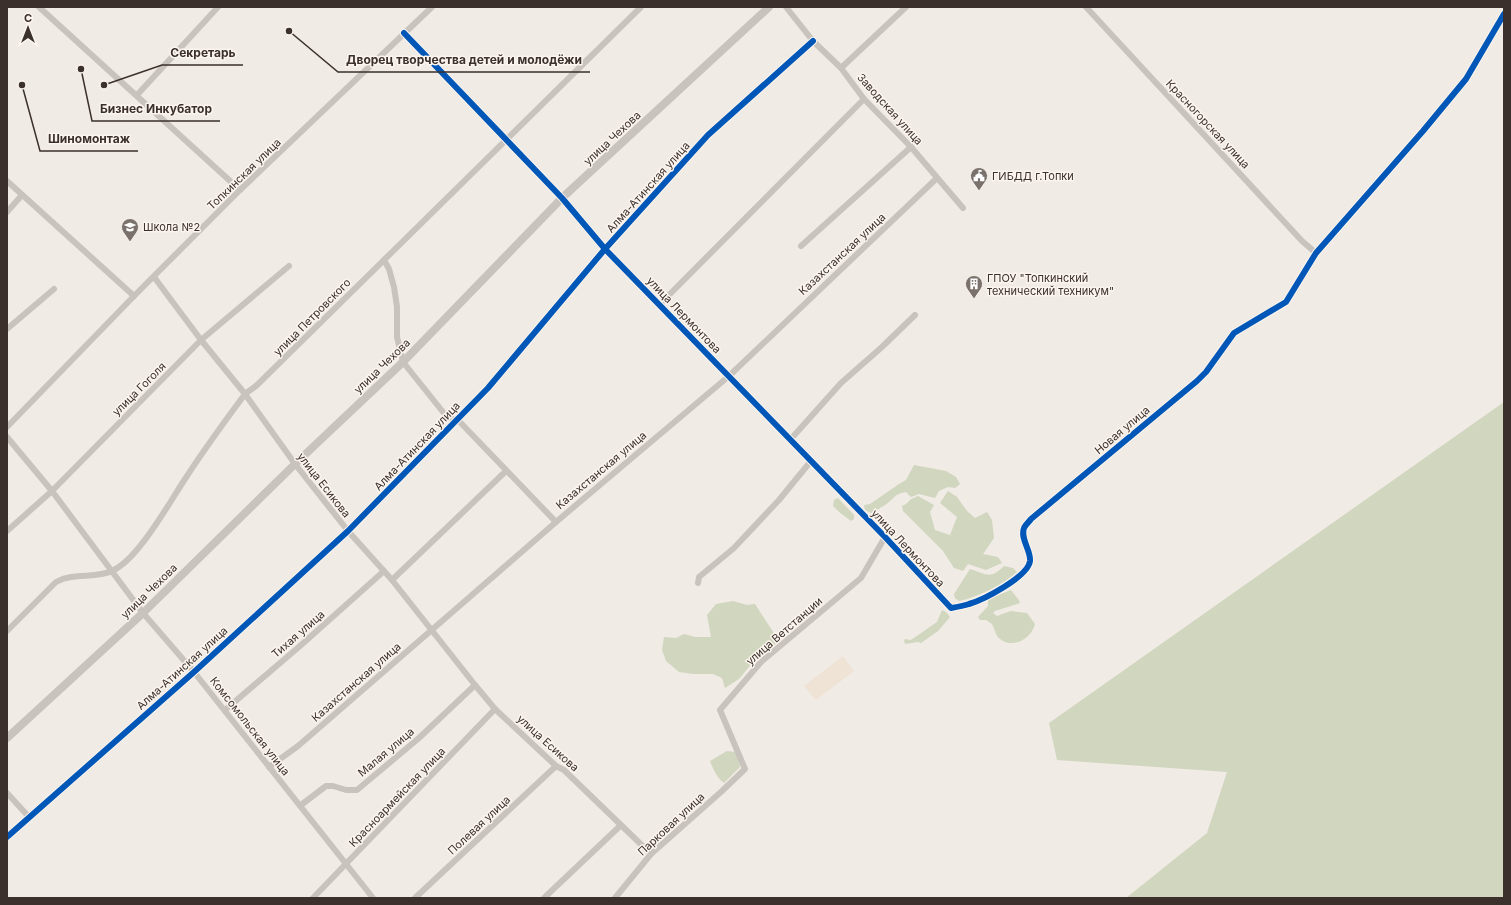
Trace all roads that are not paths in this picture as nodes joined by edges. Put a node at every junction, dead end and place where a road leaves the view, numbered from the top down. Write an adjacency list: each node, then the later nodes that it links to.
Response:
1 (38, 7): 13 (street)
2 (218, 7): 13 (street)
3 (432, 7): 10 (street, Топкинская улица)
4 (641, 7): 15 (street, улица Петровского)
5 (769, 7): 21 (street, улица Чехова)
6 (786, 7): 11 (street, Заводская улица)
7 (906, 7): 12 (street)
8 (1086, 7): 26 (street, Красногорская улица)
9 (1504, 14): 26 (street, Новая улица)
10 (404, 33): 15 (street, улица Лермонтова); 19 (street, Топкинская улица)
11 (813, 41): 12 (street, Заводская улица); 25 (street, Алма-Атинская улица)
12 (841, 68): 14 (street, Заводская улица)
13 (136, 96): 19 (street)
14 (864, 99): 16 (street, Заводская улица); 32 (street)
15 (506, 141): 21 (street, улица Лермонтова); 27 (street, улица Петровского)
16 (911, 147): 17 (street, Заводская улица); 24 (street)
17 (937, 178): 22 (street, Заводская улица); 37 (street, Казахстанская улица)
18 (7, 181): 20 (street)
19 (240, 190): 29 (street, Топкинская улица)
20 (22, 195): 23 (street); 31 (street)
21 (562, 198): 25 (street, улица Лермонтова); 36 (street, улица Чехова)
22 (963, 208)
23 (7, 212)
24 (801, 246)
25 (605, 249): 32 (street, улица Лермонтова); 39 (street, Алма-Атинская улица)
26 (1316, 253): 55 (street, Новая улица)
27 (384, 260): 36 (street); 38 (street, улица Петровского)
28 (289, 266): 35 (street, улица Гоголя)
29 (154, 277): 31 (street, Топкинская улица); 35 (street, улица Есикова)
30 (54, 289): 34 (street)
31 (134, 296): 40 (street, Топкинская улица)
32 (660, 304): 37 (street, улица Лермонтова)
33 (915, 315): 42 (street)
34 (7, 329)
35 (200, 340): 38 (street, улица Есикова); 46 (street, улица Гоголя)
36 (403, 362): 39 (street); 44 (street, улица Чехова)
37 (729, 376): 42 (street, улица Лермонтова); 47 (street, Казахстанская улица)
38 (245, 394): 44 (street, улица Есикова); 51 (street, улица Петровского)
39 (458, 420): 45 (street); 49 (street, Алма-Атинская улица)
40 (7, 427)
41 (7, 437): 46 (street, Комсомольская улица)
42 (790, 440): 43 (street, улица Лермонтова)
43 (811, 461): 50 (street, улица Лермонтова); 54 (street)
44 (295, 464): 49 (street, улица Есикова); 56 (street, улица Чехова)
45 (506, 471): 47 (street); 53 (street)
46 (52, 491): 48 (street, улица Гоголя); 51 (street, Комсомольская улица)
47 (556, 522): 57 (street, Казахстанская улица)
48 (7, 531)
49 (348, 531): 52 (street, улица Есикова); 59 (street, Алма-Атинская улица)
50 (885, 537): 55 (street, улица Лермонтова); 66 (street, улица Ветстанции)
51 (112, 571): 56 (street, Комсомольская улица); 58 (street)
52 (384, 571): 53 (street, улица Есикова); 62 (street, Тихая улица)
53 (392, 580): 57 (street, улица Есикова)
54 (698, 583)
55 (951, 608)
56 (143, 613): 59 (street, Комсомольская улица); 63 (street, улица Чехова)
57 (432, 630): 60 (street, улица Есикова); 65 (street, Казахстанская улица)
58 (7, 631)
59 (194, 672): 62 (street, Комсомольская улица); 69 (street, Алма-Атинская улица)
60 (475, 685): 61 (street, улица Есикова); 68 (street, Малая улица)
61 (495, 709): 64 (street, улица Есикова); 73 (street, Красноармейская улица)
62 (225, 710): 65 (street, Комсомольская улица)
63 (7, 738)
64 (556, 766): 70 (street, улица Есикова); 76 (street, Полевая улица)
65 (269, 767): 68 (street, Комсомольская улица)
66 (745, 769): 72 (street, Парковая улица)
67 (7, 792): 69 (street)
68 (301, 805): 73 (street, Комсомольская улица)
69 (29, 817): 71 (street, Алма-Атинская улица)
70 (620, 826): 72 (street, улица Есикова); 77 (street)
71 (7, 837)
72 (650, 854): 78 (street, Парковая улица)
73 (346, 865): 74 (street, Красноармейская улица); 75 (street, Комсомольская улица)
74 (313, 898)
75 (373, 898)
76 (415, 898)
77 (544, 898)
78 (615, 898)

